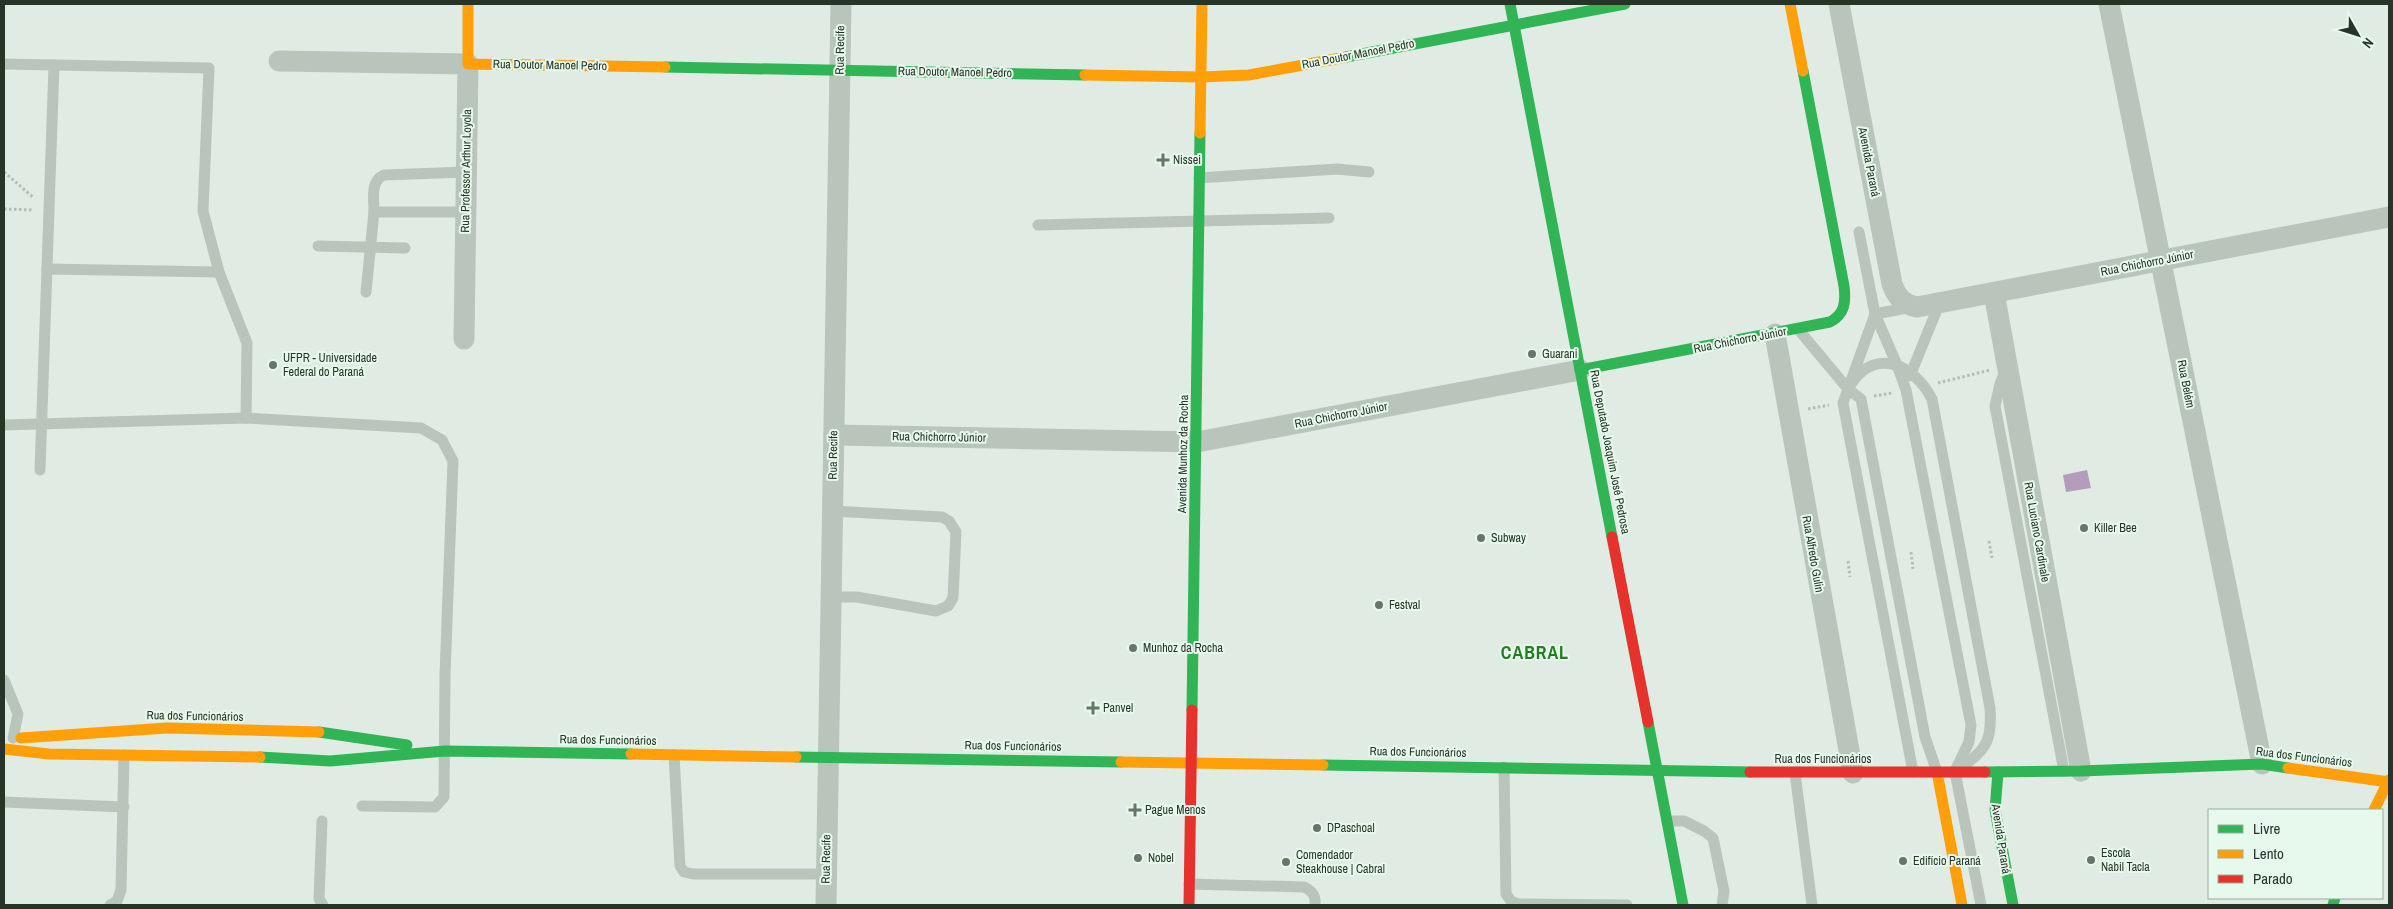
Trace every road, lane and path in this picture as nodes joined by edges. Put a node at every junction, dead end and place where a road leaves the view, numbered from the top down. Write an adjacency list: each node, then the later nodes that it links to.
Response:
1 (468, 4): 14 (street, Rua Professor Arthur Loyola)
2 (841, 4): 17 (street, Rua Recife)
3 (1202, 4): 19 (street, Avenida Munhoz da Rocha)
4 (1210, 4): 11 (street)
5 (1510, 4): 10 (street, Rua Deputado Joaquim José Pedrosa)
6 (1625, 4): 10 (street, Rua Doutor Manoel Pedro)
7 (1790, 4): 39 (street)
8 (1839, 4): 43 (street, Avenida Paraná)
9 (2109, 4): 36 (street, Rua Belém)
10 (1514, 25): 18 (street, Rua Doutor Manoel Pedro); 49 (street, Rua Deputado Joaquim José Pedrosa)
11 (1213, 32)
12 (279, 61): 14 (street, Rua Doutor Manoel Pedro)
13 (4, 64): 15 (lane)
14 (468, 64): 17 (street, Rua Doutor Manoel Pedro); 21 (street, Rua Professor Arthur Loyola)
15 (54, 65): 37 (lane); 38 (lane)
16 (1225, 66): 18 (street)
17 (840, 70): 19 (street, Rua Doutor Manoel Pedro); 56 (street, Rua Recife)
18 (1249, 75): 19 (street, Rua Doutor Manoel Pedro)
19 (1201, 77): 23 (street, Avenida Munhoz da Rocha)
20 (4, 172): 24 (path)
21 (466, 172): 27 (lane); 28 (street, Rua Professor Arthur Loyola)
22 (1369, 172): 23 (lane)
23 (1200, 178): 31 (street, Avenida Munhoz da Rocha)
24 (34, 198)
25 (4, 209): 26 (path)
26 (34, 210)
27 (374, 212): 28 (lane); 34 (lane)
28 (466, 212): 47 (street, Rua Professor Arthur Loyola)
29 (1329, 218): 31 (lane)
30 (2389, 218): 36 (street, Rua Chichorro Júnior)
31 (1199, 222): 32 (lane); 57 (street, Avenida Munhoz da Rocha)
32 (1038, 225)
33 (318, 246): 34 (lane)
34 (371, 247): 35 (lane); 40 (lane)
35 (404, 248)
36 (2161, 260): 41 (street, Rua Chichorro Júnior); 76 (street, Rua Belém)
37 (47, 269): 38 (lane); 55 (lane)
38 (219, 272): 53 (lane)
39 (1843, 280): 44 (lane); 45 (street, Rua Chichorro Júnior)
40 (366, 292)
41 (1994, 293): 42 (street, Rua Chichorro Júnior); 79 (street, Rua Luciano Cardinale)
42 (1940, 302): 43 (street, Rua Chichorro Júnior); 50 (lane)
43 (1917, 307): 44 (lane, Rua Chichorro Júnior)
44 (1875, 314): 48 (lane); 51 (lane)
45 (1798, 329): 46 (street, Rua Chichorro Júnior); 51 (lane)
46 (1775, 334): 49 (street, Rua Chichorro Júnior); 85 (street, Rua Alfredo Gulin)
47 (464, 339)
48 (1898, 365): 50 (lane); 51 (lane); 52 (lane)
49 (1580, 370): 57 (street, Rua Chichorro Júnior); 78 (street, Rua Deputado Joaquim José Pedrosa)
50 (1911, 371): 52 (lane); 82 (lane)
51 (1848, 389): 80 (lane); 81 (lane)
52 (1906, 390): 82 (lane)
53 (246, 418): 55 (lane); 71 (lane)
54 (4, 425): 55 (lane)
55 (42, 425): 58 (lane)
56 (834, 435): 57 (street, Rua Chichorro Júnior); 59 (street, Rua Recife)
57 (1197, 442): 75 (street, Avenida Munhoz da Rocha)
58 (40, 470)
59 (832, 511): 66 (street, Rua Recife); 66 (lane)
60 (1989, 541): 62 (path)
61 (1911, 552): 64 (path)
62 (1992, 558)
63 (1848, 561): 65 (path)
64 (1913, 569)
65 (1850, 577)
66 (831, 596): 74 (street, Rua Recife)
67 (4, 680): 69 (lane)
68 (123, 731): 69 (street, Rua dos Funcionários); 71 (street, Rua dos Funcionários); 72 (lane)
69 (8, 739)
70 (4, 749): 72 (street, Rua dos Funcionários)
71 (445, 751): 72 (street, Rua dos Funcionários); 73 (street, Rua dos Funcionários); 88 (lane)
72 (124, 755): 89 (lane)
73 (674, 755): 74 (street, Rua dos Funcionários); 93 (lane)
74 (828, 757): 75 (street, Rua dos Funcionários); 93 (street, Rua Recife)
75 (1191, 763): 77 (street, Rua dos Funcionários); 94 (street, Avenida Munhoz da Rocha)
76 (2262, 764): 79 (street, Rua dos Funcionários); 86 (street, Rua dos Funcionários)
77 (1504, 767): 78 (street, Rua dos Funcionários); 100 (lane)
78 (1657, 770): 84 (street, Rua dos Funcionários); 92 (street, Rua Deputado Joaquim José Pedrosa)
79 (2072, 771): 83 (street, Rua dos Funcionários)
80 (1913, 772): 81 (street, Rua dos Funcionários); 85 (street, Rua dos Funcionários)
81 (1937, 772): 82 (street, Rua dos Funcionários); 104 (street)
82 (1954, 772): 83 (street, Rua dos Funcionários); 105 (lane)
83 (1998, 772): 106 (street, Avenida Paraná)
84 (1795, 773): 85 (street, Rua dos Funcionários); 103 (lane)
85 (1853, 773)
86 (2389, 781): 90 (street)
87 (4, 802): 89 (lane)
88 (362, 806)
89 (124, 807): 95 (lane)
90 (2375, 809)
91 (322, 821): 96 (lane)
92 (1667, 821): 101 (street, Rua Deputado Joaquim José Pedrosa); 102 (lane)
93 (826, 874): 97 (street, Rua Recife)
94 (1189, 884): 98 (street, Avenida Munhoz da Rocha); 99 (lane)
95 (110, 905)
96 (323, 905)
97 (826, 905)
98 (1189, 905)
99 (1315, 905)
100 (1627, 905)
101 (1683, 905)
102 (1722, 905)
103 (1812, 905)
104 (1962, 905)
105 (1981, 905)
106 (2013, 905)

